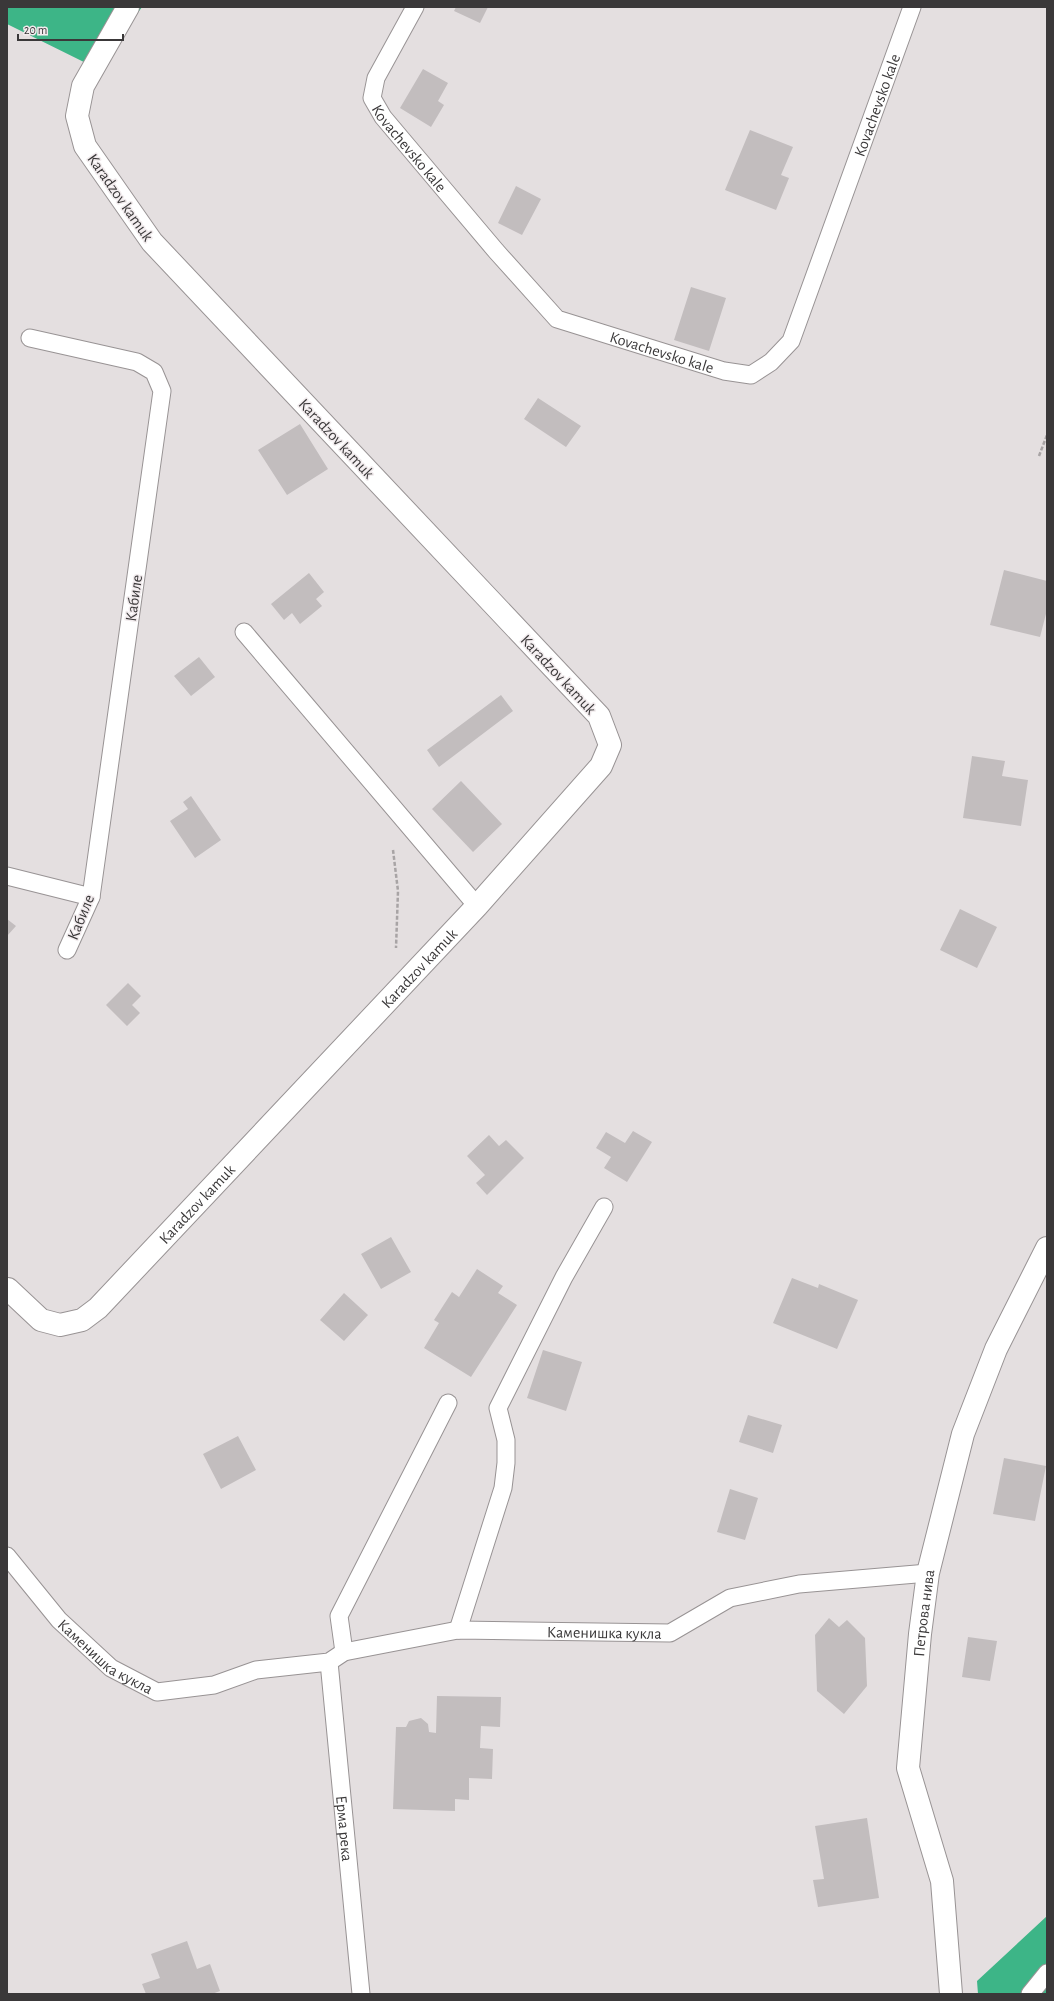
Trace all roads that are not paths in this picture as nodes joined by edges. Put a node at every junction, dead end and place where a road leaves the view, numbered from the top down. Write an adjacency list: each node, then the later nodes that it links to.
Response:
1 (128, 7): 8 (street, Karadzov kamuk)
2 (415, 7): 3 (lane, Kovachevsko kale)
3 (912, 7)
4 (30, 338): 7 (lane, Кабиле)
5 (244, 632): 8 (lane)
6 (7, 876): 7 (lane)
7 (91, 897): 9 (lane, Кабиле)
8 (477, 906): 12 (street, Karadzov kamuk)
9 (67, 950)
10 (604, 1207): 16 (lane)
11 (1046, 1252): 15 (street, Петрова нива)
12 (7, 1289)
13 (448, 1403): 17 (lane)
14 (7, 1556): 18 (lane, Каменишка кукла)
15 (928, 1574): 16 (lane, Каменишка кукла); 21 (street, Петрова нива)
16 (458, 1630): 17 (lane, Каменишка кукла)
17 (344, 1652): 18 (lane)
18 (329, 1662): 20 (lane, Ерма река)
19 (1047, 1973): 22 (lane)
20 (361, 1994)
21 (951, 1994)
22 (1030, 1994)

